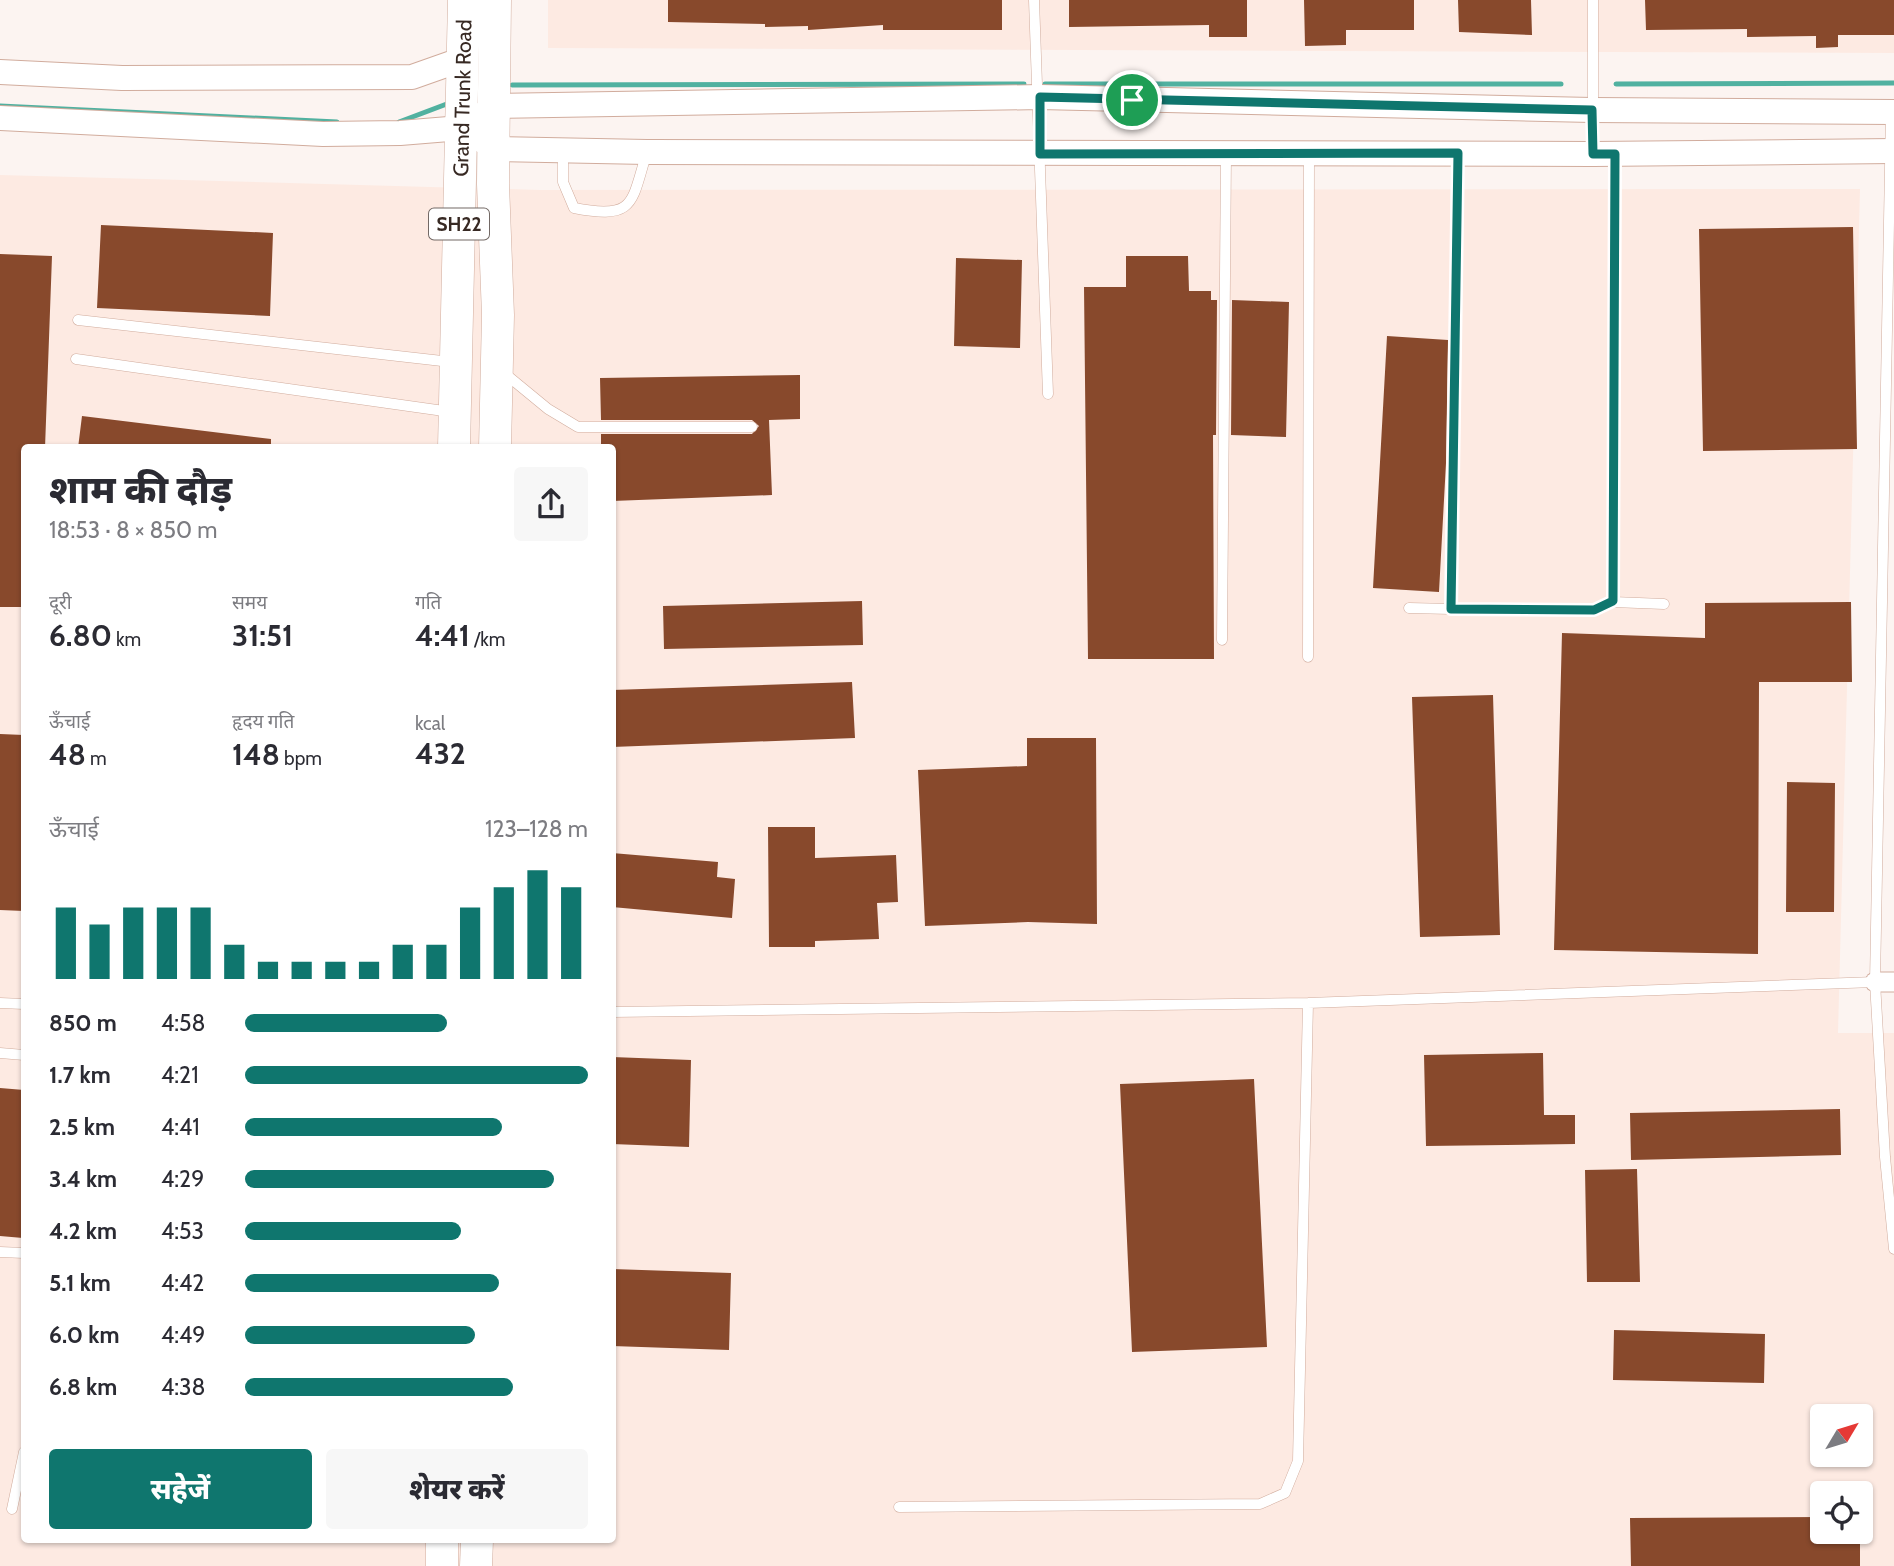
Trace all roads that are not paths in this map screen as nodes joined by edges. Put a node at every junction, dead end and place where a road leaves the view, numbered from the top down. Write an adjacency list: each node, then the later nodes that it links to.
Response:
1 (464, 0): 5 (highway, Grand Trunk Road / SH22)
2 (495, 0): 8 (highway, Grand Trunk Road / SH22)
3 (1034, 0): 7 (lane)
4 (1593, 0): 9 (lane)
5 (463, 59): 6 (street); 12 (highway, Grand Trunk Road / SH22)
6 (0, 72)
7 (1040, 97): 8 (street); 9 (street); 20 (lane)
8 (495, 106): 12 (street); 13 (highway, Grand Trunk Road / SH22)
9 (1592, 110): 10 (street); 21 (lane)
10 (1892, 111): 15 (lane)
11 (0, 118): 12 (street)
12 (461, 128): 13 (street); 24 (highway, Grand Trunk Road / SH22)
13 (495, 149): 14 (street); 25 (highway, Grand Trunk Road / SH22)
14 (563, 150): 16 (street); 16 (lane)
15 (1892, 151): 21 (street); 37 (lane)
16 (647, 152): 20 (street)
17 (1226, 153): 18 (street); 20 (street); 35 (lane)
18 (1309, 153): 19 (street); 36 (lane)
19 (1458, 153): 21 (street); 34 (lane)
20 (1040, 154): 26 (lane)
21 (1604, 154): 31 (lane)
22 (78, 320): 24 (lane)
23 (76, 359): 27 (lane)
24 (458, 363): 27 (highway, Grand Trunk Road / SH22)
25 (497, 367): 28 (lane); 30 (highway, Grand Trunk Road / SH22)
26 (1048, 394)
27 (455, 412): 29 (highway, Grand Trunk Road / SH22)
28 (752, 427)
29 (454, 444)
30 (495, 444)
31 (1613, 601): 32 (lane); 34 (lane)
32 (1664, 604)
33 (1409, 608): 34 (lane)
34 (1451, 609)
35 (1222, 640)
36 (1308, 657)
37 (1884, 982): 39 (lane); 44 (lane)
38 (0, 1003): 40 (lane)
39 (1308, 1003): 41 (lane); 48 (lane)
40 (21, 1004)
41 (616, 1012)
42 (0, 1053): 43 (lane)
43 (21, 1055)
44 (1894, 1249)
45 (0, 1252): 46 (lane)
46 (21, 1253)
47 (21, 1466): 49 (lane)
48 (899, 1507)
49 (12, 1509)
50 (442, 1543): 52 (highway)
51 (477, 1543): 53 (highway)
52 (442, 1566)
53 (476, 1566)

